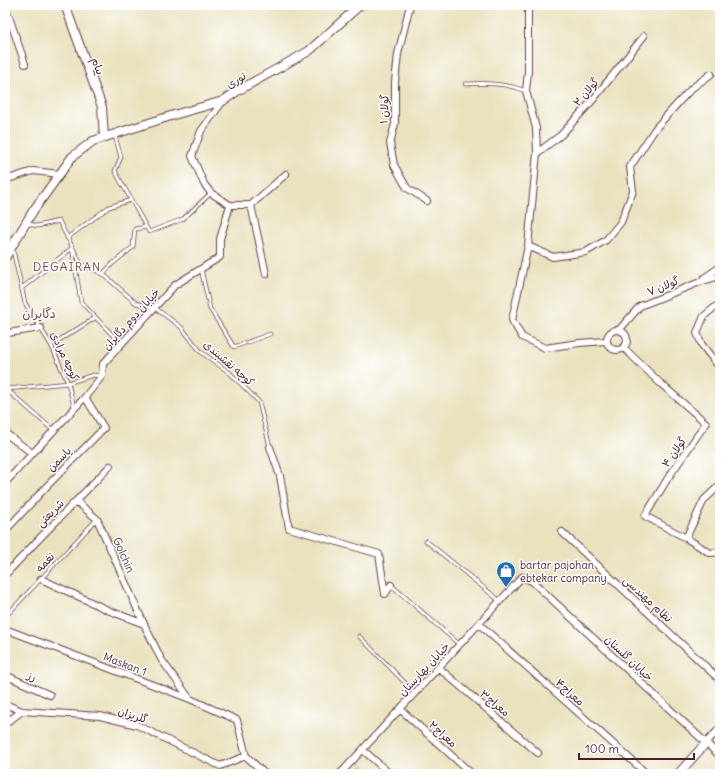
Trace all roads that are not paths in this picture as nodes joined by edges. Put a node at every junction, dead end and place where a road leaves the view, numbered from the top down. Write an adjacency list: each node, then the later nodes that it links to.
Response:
1 (5, 5): 7 (street)
2 (65, 5): 13 (street, پیام)
3 (360, 5): 11 (street, نوری)
4 (410, 5): 21 (street, گولان ۱)
5 (528, 5): 10 (street)
6 (644, 36): 14 (street, گولان ۲)
7 (25, 64)
8 (711, 74): 29 (street)
9 (465, 84): 10 (lane)
10 (526, 91): 14 (street)
11 (223, 101): 12 (street, نوری); 19 (street)
12 (115, 134): 13 (street, نوری); 20 (lane)
13 (104, 136): 15 (street, نوری)
14 (537, 153): 29 (street)
15 (60, 174): 17 (street); 25 (street, نوری)
16 (286, 174): 23 (street)
17 (5, 180)
18 (720, 184): 24 (lane)
19 (212, 193): 22 (street); 26 (lane)
20 (131, 200): 26 (lane); 27 (lane)
21 (427, 201)
22 (230, 205): 23 (street); 33 (street, خیابان دوم دگایران)
23 (251, 205): 35 (street)
24 (720, 208)
25 (26, 223): 27 (lane, کوچه نقشبندی); 28 (street, نوری)
26 (146, 227): 34 (lane)
27 (67, 238): 30 (lane, کوچه نقشبندی)
28 (9, 245): 31 (street, نوری); 38 (lane, کوچه مرادی)
29 (528, 246): 46 (street)
30 (72, 248): 34 (lane, کوچه نقشبندی); 38 (lane); 41 (lane)
31 (5, 258)
32 (720, 267): 37 (street, گولان ۷)
33 (201, 269): 40 (street, خیابان دوم دگایران); 44 (lane)
34 (103, 274): 40 (lane, کوچه نقشبندی)
35 (266, 274)
36 (720, 276): 37 (street, گولان ۷)
37 (700, 282): 43 (street, گولان ۷)
38 (22, 288): 42 (lane, کوچه مرادی)
39 (720, 303): 50 (street)
40 (155, 308): 48 (street, خیابان دوم دگایران); 58 (lane, کوچه نقشبندی)
41 (95, 318): 47 (lane); 48 (lane)
42 (41, 328): 45 (street); 47 (lane, کوچه مرادی)
43 (619, 330): 46 (street); 49 (street)
44 (270, 334)
45 (5, 335)
46 (606, 342): 49 (street)
47 (51, 345): 52 (lane, کوچه مرادی)
48 (121, 345): 51 (street, خیابان دوم دگایران)
49 (624, 348): 67 (street, گولان ۴)
50 (719, 365)
51 (102, 376): 52 (lane); 54 (street, خیابان دوم دگایران)
52 (68, 383): 53 (lane); 55 (lane, کوچه مرادی)
53 (6, 388): 56 (lane)
54 (85, 397): 55 (street, خیابان دوم دگایران); 65 (street, یاسمن)
55 (75, 408): 56 (street, خیابان دوم دگایران)
56 (54, 430): 59 (street, خیابان دوم دگایران)
57 (5, 433): 59 (street)
58 (270, 447): 73 (street)
59 (32, 453): 61 (street, خیابان دوم دگایران)
60 (110, 466): 63 (street, شریعتی)
61 (5, 483)
62 (720, 485): 67 (street)
63 (76, 501): 64 (street, Golchin); 70 (street, شریعتی)
64 (97, 519): 72 (lane, نغمه); 76 (street, Golchin)
65 (5, 531)
66 (562, 532): 83 (street, نظام مهندسی)
67 (686, 538): 69 (street, گولان ۴)
68 (426, 541): 74 (lane)
69 (720, 552)
70 (5, 575)
71 (522, 577): 74 (street, خیابان بهارستان); 92 (street, خیابان گلستان)
72 (41, 579): 75 (lane, نغمه); 76 (street)
73 (391, 585): 80 (lane)
74 (500, 601): 77 (street, خیابان بهارستان)
75 (5, 617)
76 (144, 624): 86 (street, Golchin)
77 (479, 624): 80 (street, خیابان بهارستان); 101 (street, معراج۴)
78 (5, 629): 86 (street, Maskan 1)
79 (359, 636): 84 (lane)
80 (460, 645): 81 (street, خیابان بهارستان)
81 (439, 668): 84 (street, خیابان بهارستان); 94 (street, معراج۳)
82 (5, 676): 85 (street, رز)
83 (720, 680)
84 (416, 693): 88 (street, خیابان بهارستان)
85 (50, 695)
86 (190, 699): 95 (street, Maskan 1)
87 (5, 704): 89 (street, گلریزان)
88 (400, 709): 93 (street, خیابان بهارستان); 100 (street, معراج۲)
89 (22, 711): 90 (street); 95 (street, گلریزان)
90 (5, 724)
91 (720, 728): 92 (street)
92 (706, 743): 96 (street, خیابان گلستان); 102 (street)
93 (363, 750): 98 (street, خیابان بهارستان); 99 (street)
94 (538, 753)
95 (246, 756): 97 (street)
96 (720, 756)
97 (265, 774)
98 (340, 774)
99 (390, 774)
100 (472, 774)
101 (647, 774)
102 (678, 774)

